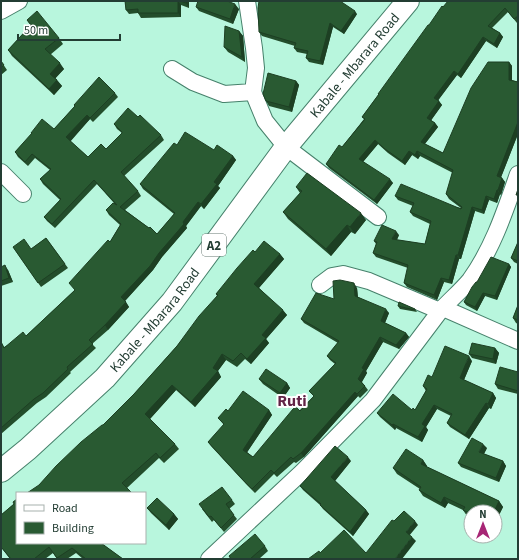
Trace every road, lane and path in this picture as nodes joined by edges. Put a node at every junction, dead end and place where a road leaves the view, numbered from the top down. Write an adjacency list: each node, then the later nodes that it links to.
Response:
1 (19, 1): 4 (street)
2 (247, 1): 6 (street)
3 (408, 1): 7 (main road, Kabale - Mbarara Road / A2)
4 (1, 11)
5 (172, 69): 6 (street)
6 (253, 92): 7 (street)
7 (286, 147): 11 (street); 15 (main road, Kabale - Mbarara Road / A2)
8 (1, 172): 10 (street)
9 (518, 174): 13 (street)
10 (23, 194)
11 (378, 217)
12 (320, 285): 13 (street)
13 (442, 309): 14 (street); 16 (street)
14 (518, 341)
15 (1, 471)
16 (210, 559)

